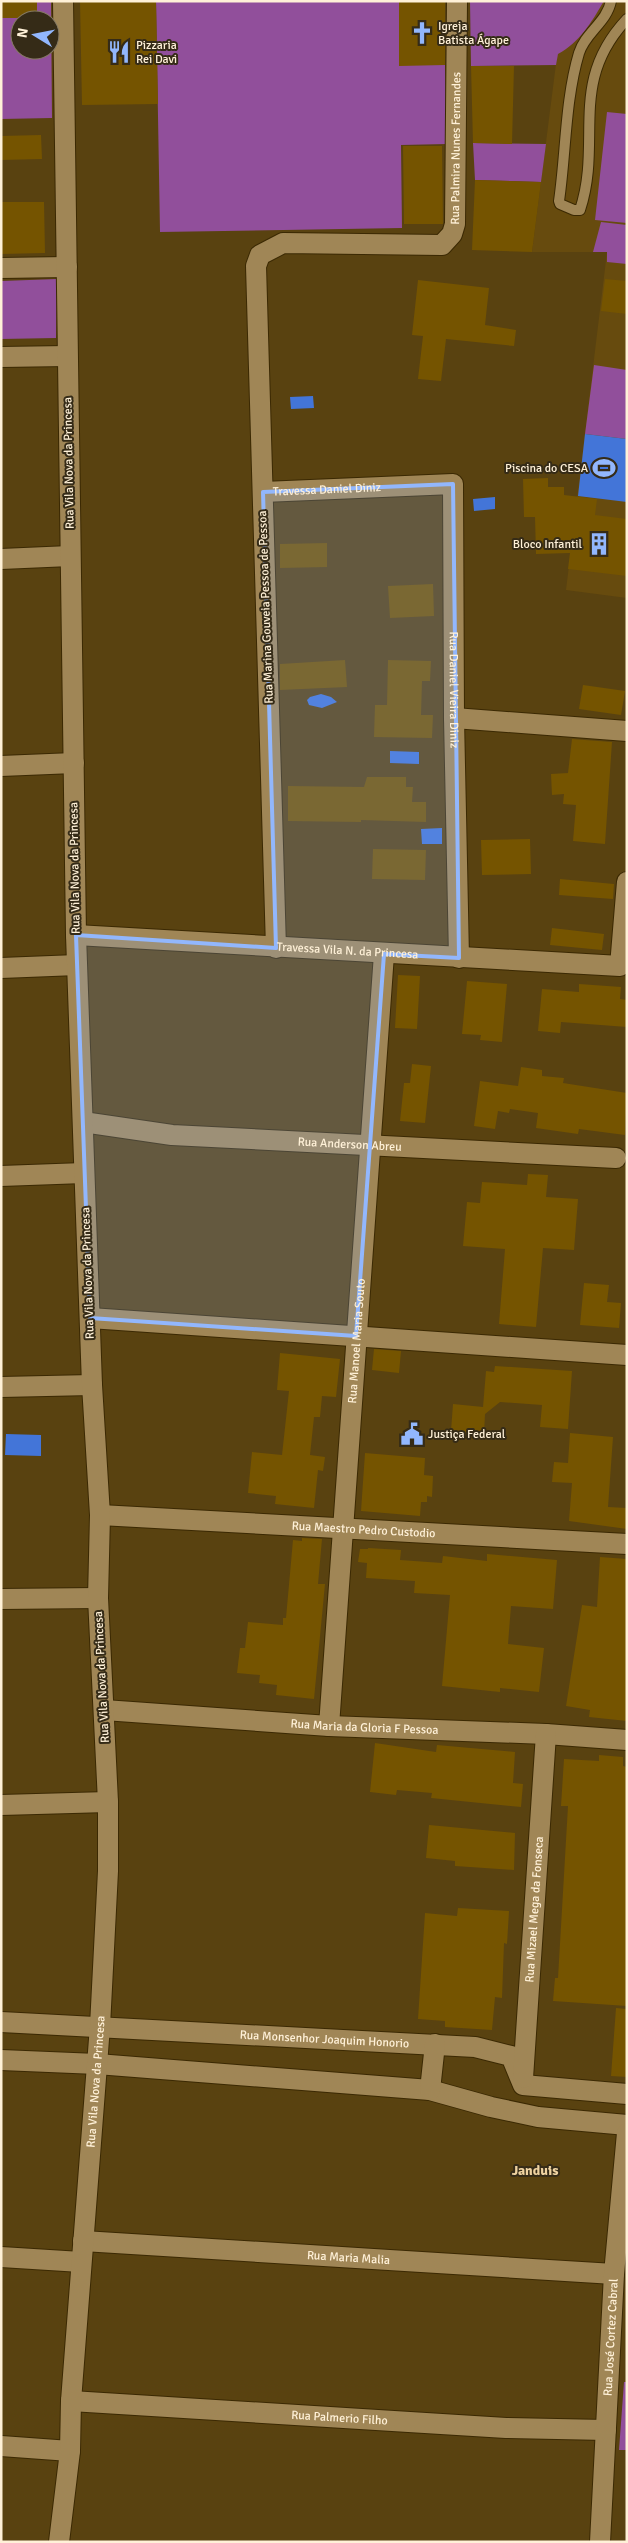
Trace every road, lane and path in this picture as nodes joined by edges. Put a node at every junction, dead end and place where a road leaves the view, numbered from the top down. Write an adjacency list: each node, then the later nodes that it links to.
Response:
1 (63, 1): 6 (street, Rua Vila Nova da Princesa)
2 (457, 1): 5 (street, Rua Palmira Nunes Fernandes)
3 (611, 1): 4 (lane)
4 (627, 19)
5 (256, 266): 11 (street, Rua Marina Gouveia Pessoa de Pessoa)
6 (67, 267): 7 (street); 8 (street, Rua Vila Nova da Princesa)
7 (1, 268)
8 (67, 356): 9 (street); 12 (street, Rua Vila Nova da Princesa)
9 (1, 357)
10 (391, 486): 11 (street, Travessa Daniel Diniz); 14 (street, Rua Daniel Vieira Diniz)
11 (263, 492): 20 (street, Rua Marina Gouveia Pessoa de Pessoa)
12 (70, 556): 13 (street); 16 (street, Rua Vila Nova da Princesa)
13 (1, 559)
14 (454, 718): 15 (street); 22 (street, Rua Daniel Vieira Diniz)
15 (621, 731)
16 (74, 763): 17 (street); 19 (street, Rua Vila Nova da Princesa)
17 (1, 766)
18 (627, 882): 22 (street, Travessa Vila N. da Princesa)
19 (76, 935): 20 (street, Travessa Vila N. da Princesa); 23 (street, Rua Vila Nova da Princesa)
20 (276, 948): 21 (street, Travessa Vila N. da Princesa)
21 (384, 954): 22 (street, Travessa Vila N. da Princesa); 26 (street, Rua Manoel Maria Souto)
22 (459, 958)
23 (77, 965): 24 (street); 25 (street, Rua Vila Nova da Princesa)
24 (1, 968)
25 (83, 1122): 26 (street, Rua Anderson Abreu); 28 (street, Rua Vila Nova da Princesa)
26 (369, 1145): 27 (street, Rua Anderson Abreu); 31 (street, Rua Manoel Maria Souto)
27 (616, 1158)
28 (84, 1173): 29 (street); 30 (street, Rua Vila Nova da Princesa)
29 (1, 1176)
30 (90, 1318): 31 (street); 33 (street, Rua Vila Nova da Princesa)
31 (356, 1336): 32 (street); 36 (street, Rua Manoel Maria Souto)
32 (627, 1355)
33 (92, 1385): 34 (street); 35 (street, Rua Vila Nova da Princesa)
34 (1, 1387)
35 (100, 1515): 36 (street, Rua Maestro Pedro Custodio); 38 (street, Rua Vila Nova da Princesa)
36 (341, 1526): 37 (street, Rua Maestro Pedro Custodio); 41 (street, Rua Manoel Maria Souto)
37 (627, 1544)
38 (98, 1598): 39 (street); 40 (street, Rua Vila Nova da Princesa)
39 (1, 1600)
40 (104, 1710): 41 (street, Rua Maria da Gloria F Pessoa); 44 (street, Rua Vila Nova da Princesa)
41 (328, 1726): 42 (street, Rua Maria da Gloria F Pessoa)
42 (546, 1734): 43 (street, Rua Maria da Gloria F Pessoa); 51 (street, Rua Mizael Mega da Fonseca)
43 (627, 1740)
44 (108, 1802): 45 (street); 47 (street, Rua Vila Nova da Princesa)
45 (1, 1805)
46 (1, 2022): 47 (street, Rua Monsenhor Joaquim Honorio)
47 (100, 2026): 48 (street, Rua Monsenhor Joaquim Honorio); 50 (street, Rua Vila Nova da Princesa)
48 (435, 2044): 51 (street, Rua Monsenhor Joaquim Honorio); 52 (street)
49 (1, 2060): 50 (street)
50 (96, 2064): 52 (street); 56 (street, Rua Vila Nova da Princesa)
51 (523, 2085): 53 (street)
52 (430, 2090): 54 (street)
53 (627, 2094)
54 (627, 2125)
55 (627, 2133): 59 (street, Rua José Cortez Cabral)
56 (83, 2241): 58 (street, Rua Vila Nova da Princesa); 59 (street, Rua Maria Malia)
57 (1, 2257): 58 (street)
58 (81, 2262): 60 (street, Rua Vila Nova da Princesa)
59 (614, 2274): 61 (street, Rua José Cortez Cabral)
60 (71, 2401): 61 (street, Rua Palmerio Filho); 63 (street, Rua Vila Nova da Princesa)
61 (606, 2430): 65 (street, Rua José Cortez Cabral)
62 (1, 2446): 63 (street)
63 (70, 2451): 64 (street, Rua Vila Nova da Princesa)
64 (59, 2542)
65 (600, 2542)

